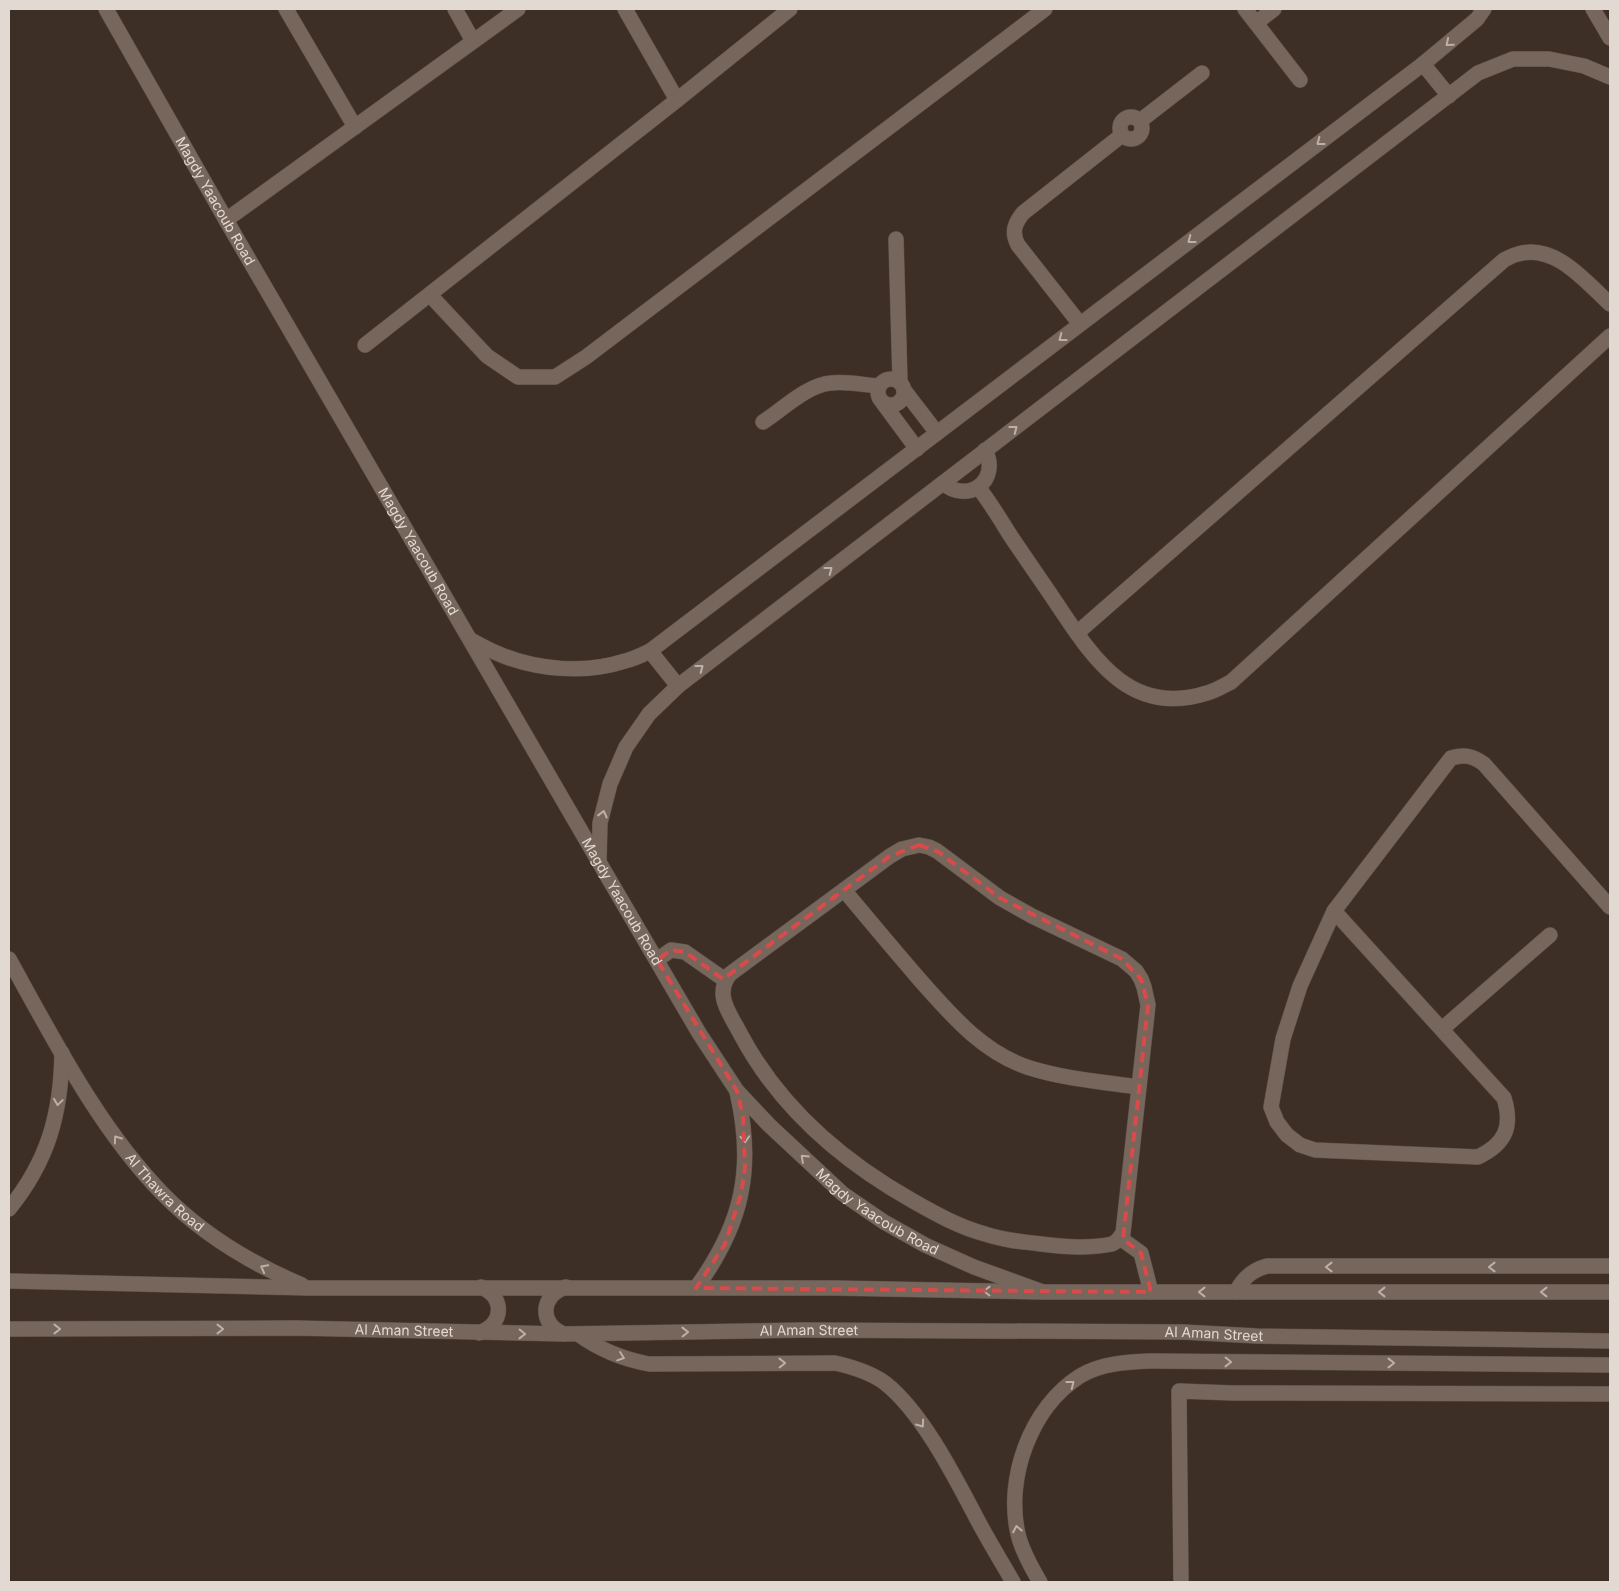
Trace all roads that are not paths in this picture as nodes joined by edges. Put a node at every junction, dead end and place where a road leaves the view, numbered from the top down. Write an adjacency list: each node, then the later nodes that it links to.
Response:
1 (106, 9): 22 (street, Magdy Yaacoub Road)
2 (286, 9): 21 (street)
3 (455, 9): 14 (street)
4 (518, 9): 14 (street)
5 (624, 9): 20 (street)
6 (790, 9): 20 (street)
7 (1045, 9): 24 (street)
8 (1245, 9): 12 (street)
9 (1274, 9): 12 (street)
10 (1484, 9): 15 (street, one-way to 15)
11 (1593, 9): 13 (street)
12 (1256, 23): 18 (street)
13 (1610, 38)
14 (473, 41): 21 (street)
15 (1423, 64): 19 (street); 26 (street, one-way to 26)
16 (1202, 73): 26 (street)
17 (1610, 76): 19 (street)
18 (1300, 80)
19 (1449, 96): 35 (street, one-way to 19)
20 (678, 100): 24 (street)
21 (355, 127): 22 (street)
22 (226, 220): 39 (street, Magdy Yaacoub Road)
23 (896, 239): 30 (street)
24 (430, 295): 28 (street)
25 (1610, 304): 38 (street)
26 (1080, 324): 33 (street, one-way to 33)
27 (1610, 336): 38 (street)
28 (365, 345)
29 (878, 386): 30 (street); 31 (street); 32 (street)
30 (902, 386): 31 (street); 33 (street)
31 (883, 403): 34 (street)
32 (764, 422)
33 (937, 434): 34 (street)
34 (917, 449): 40 (street)
35 (986, 450): 36 (street); 37 (street)
36 (943, 483): 37 (street); 41 (street, one-way to 36)
37 (978, 488): 38 (street)
38 (1077, 633)
39 (471, 640): 40 (street); 42 (street, Magdy Yaacoub Road)
40 (650, 652): 41 (street)
41 (678, 686): 42 (street, one-way to 41)
42 (599, 862): 48 (street, Magdy Yaacoub Road)
43 (844, 890): 49 (street); 52 (street); 52 (street)
44 (1610, 907): 45 (street)
45 (1334, 911): 50 (street); 50 (street)
46 (1550, 935): 50 (street)
47 (9, 960): 51 (street, Al Thawra Road)
48 (657, 960): 49 (street); 53 (street, Magdy Yaacoub Road)
49 (725, 980): 55 (street)
50 (1442, 1029)
51 (62, 1053): 54 (street, one-way to 54); 61 (street, Al Thawra Road, one-way to 51)
52 (1139, 1086): 55 (street)
53 (736, 1091): 62 (street, Magdy Yaacoub Road, one-way to 62); 63 (street, Magdy Yaacoub Road, one-way to 53)
54 (9, 1209)
55 (1120, 1238): 64 (street)
56 (1575, 1266): 57 (street); 65 (street, one-way to 65); 66 (street)
57 (1610, 1266)
58 (9, 1281): 61 (street)
59 (481, 1287): 60 (street); 61 (street); 69 (street)
60 (566, 1287): 62 (street); 70 (street)
61 (309, 1288)
62 (696, 1288): 63 (street, one-way to 62)
63 (1043, 1292): 64 (street)
64 (1152, 1292): 65 (street, one-way to 64)
65 (1236, 1292): 66 (street, one-way to 65)
66 (1570, 1292): 67 (street)
67 (1610, 1292)
68 (9, 1329): 69 (street, Al Aman Street, one-way to 69)
69 (479, 1332): 70 (street, Al Aman Street, one-way to 70)
70 (571, 1334): 71 (street, Al Aman Street, one-way to 71); 75 (street, one-way to 75)
71 (1610, 1340)
72 (1610, 1365): 74 (street, one-way to 72)
73 (1610, 1394): 76 (street)
74 (1038, 1578)
75 (1014, 1582)
76 (1181, 1582)

